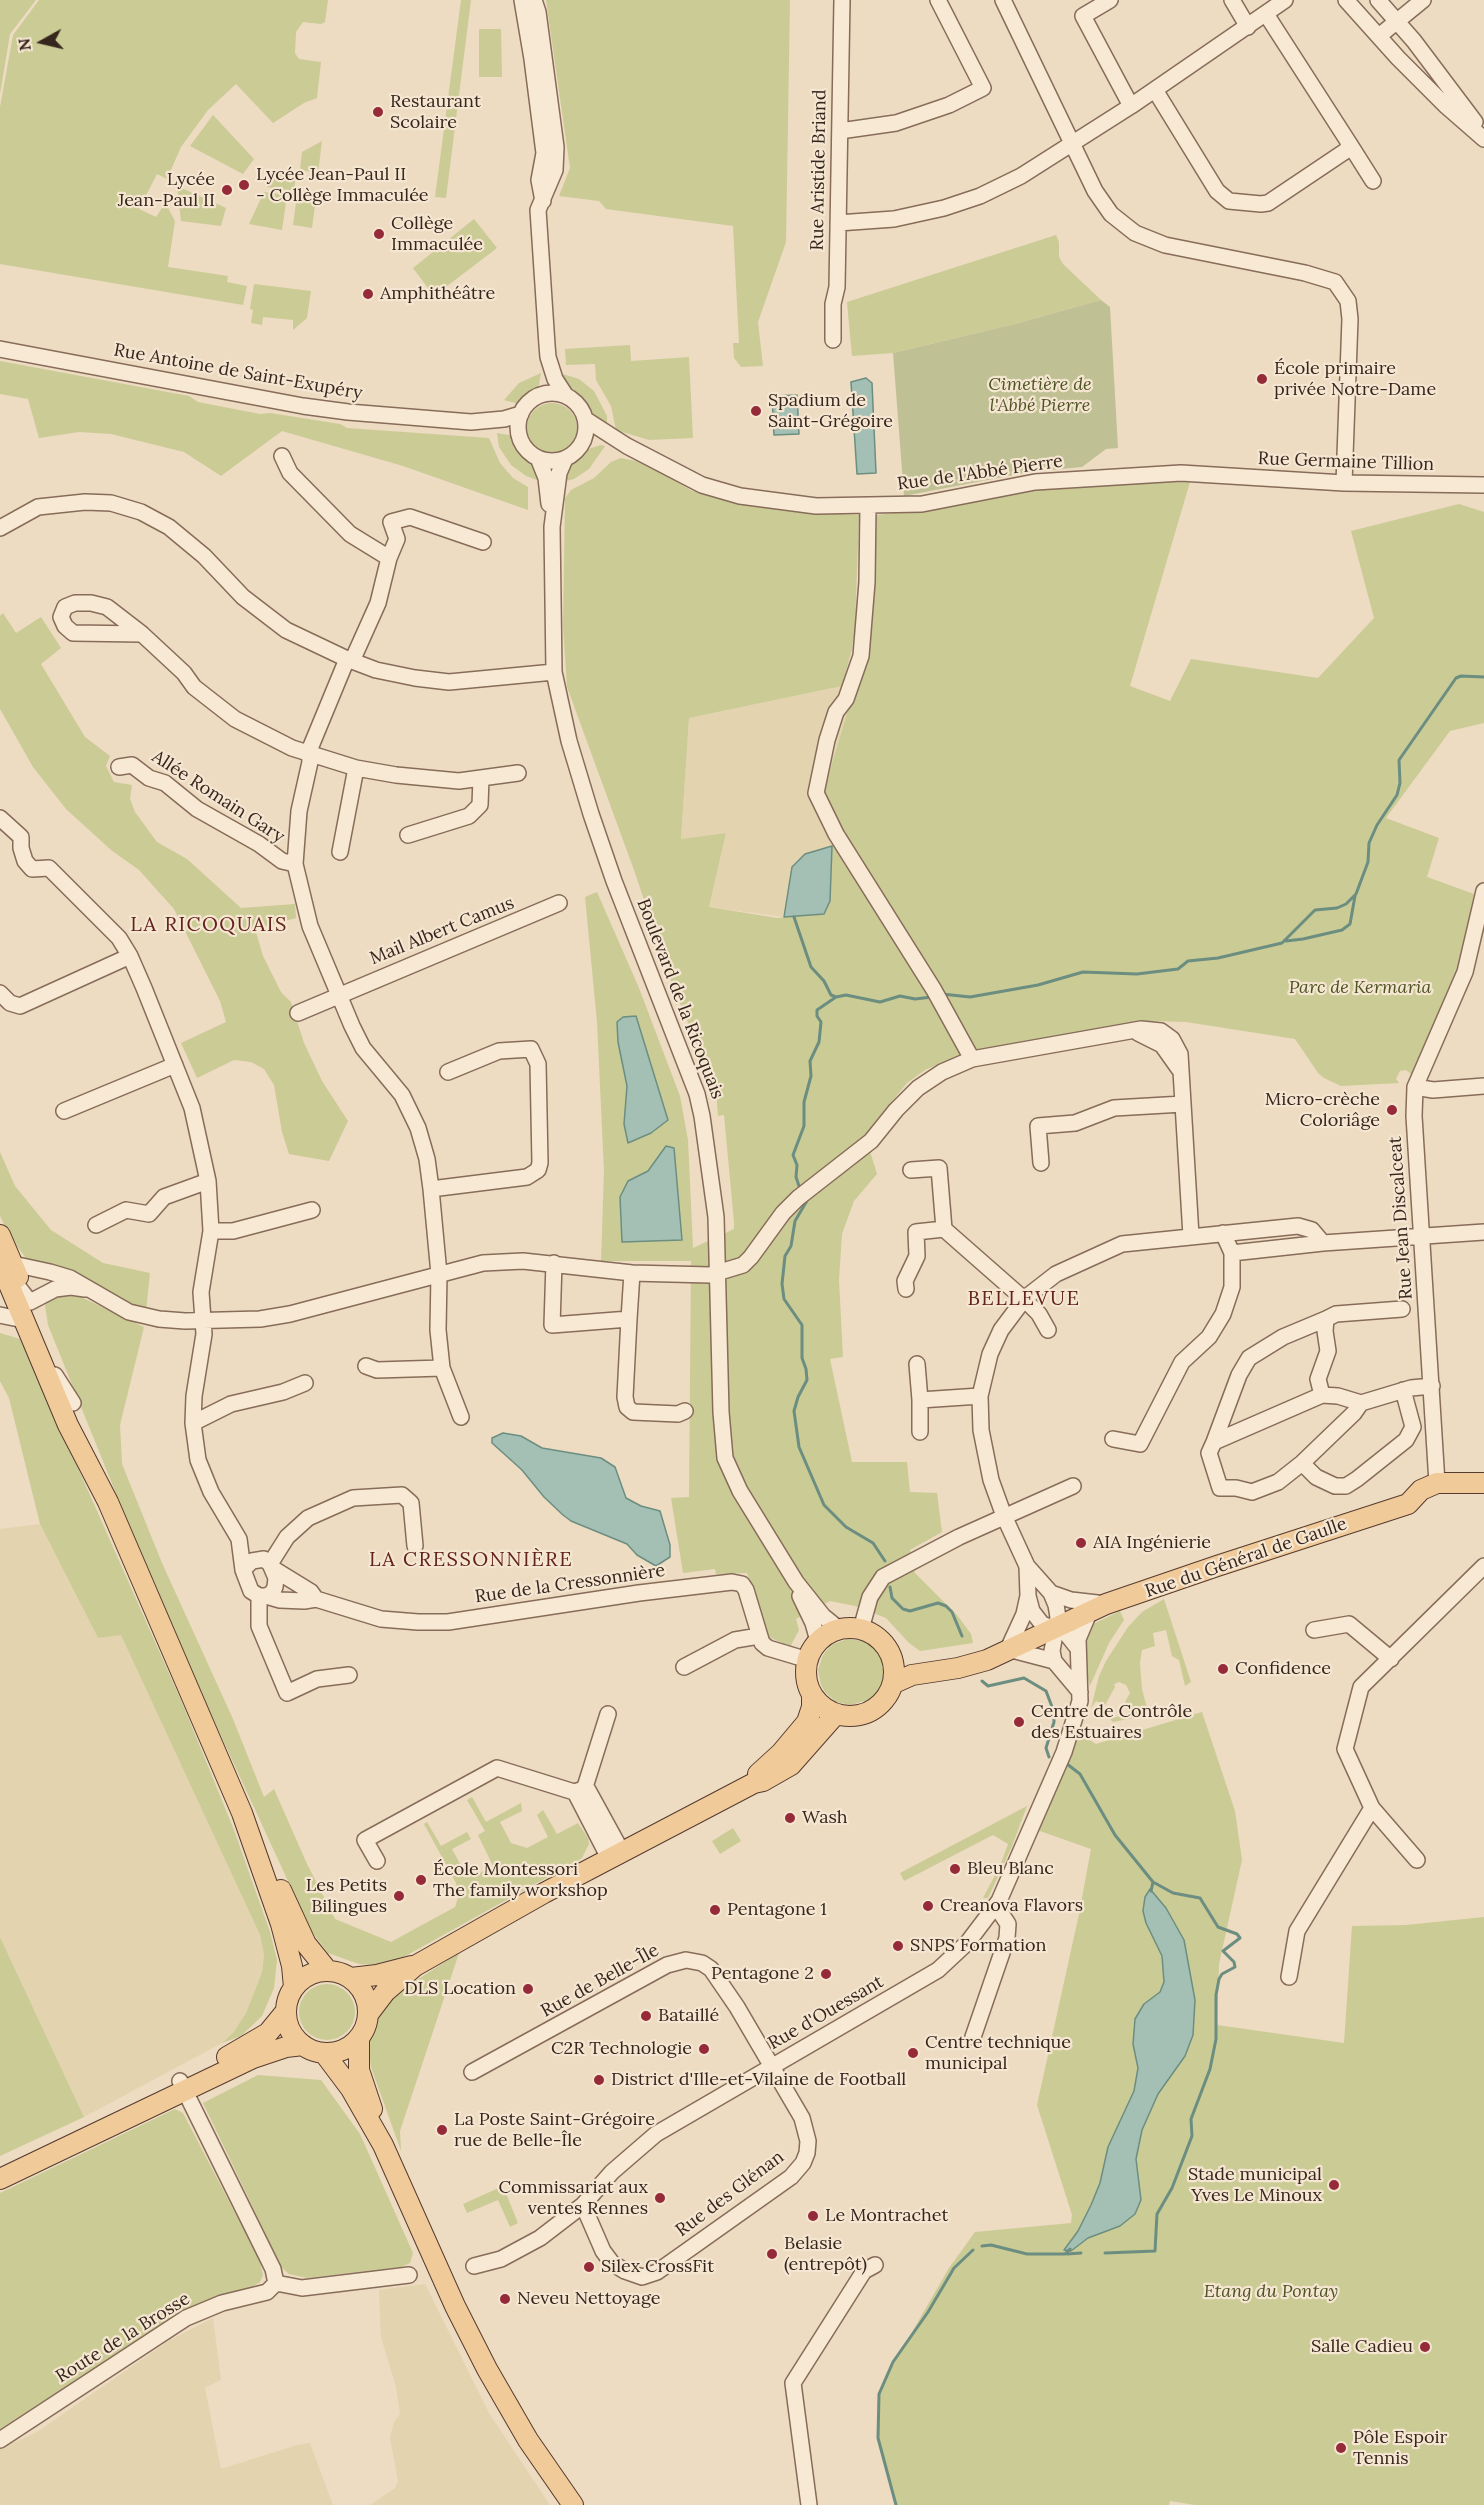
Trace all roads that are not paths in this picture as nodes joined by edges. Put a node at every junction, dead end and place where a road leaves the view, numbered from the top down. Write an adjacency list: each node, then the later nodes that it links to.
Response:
1 (522, 0): 23 (street)
2 (534, 0): 23 (street)
3 (842, 0): 18 (street, Rue Aristide Briand)
4 (938, 0): 18 (street)
5 (1003, 0): 20 (street)
6 (1110, 0): 17 (street)
7 (1232, 0): 14 (street)
8 (1284, 0): 12 (street)
9 (1346, 0): 15 (street)
10 (1378, 0): 13 (street)
11 (1423, 0): 13 (street)
12 (1266, 14): 14 (street); 21 (street)
13 (1397, 22): 15 (street); 19 (street)
14 (1248, 27): 16 (street)
15 (1379, 36): 19 (street)
16 (1155, 90): 17 (street); 21 (street)
17 (1131, 106): 20 (street)
18 (840, 131): 24 (street, Rue Aristide Briand)
19 (1484, 137)
20 (1073, 143): 24 (street); 40 (street)
21 (1348, 143): 22 (street)
22 (1373, 181)
23 (543, 201): 27 (street)
24 (838, 223): 25 (street, Rue Aristide Briand)
25 (833, 339)
26 (0, 349): 32 (street, Rue Antoine de Saint-Exupéry)
27 (548, 357): 28 (street); 29 (street)
28 (541, 395): 29 (street); 30 (street)
29 (566, 396): 31 (street)
30 (521, 414): 32 (street, Rue Antoine de Saint-Exupéry); 33 (street)
31 (585, 418): 34 (street); 35 (street, Rue de l'Abbé Pierre)
32 (471, 422): 33 (street, Rue Antoine de Saint-Exupéry)
33 (519, 435): 37 (street)
34 (581, 445): 35 (street, Rue de l'Abbé Pierre); 38 (street)
35 (627, 446): 42 (street, Rue de l'Abbé Pierre)
36 (282, 456): 46 (street)
37 (538, 458): 38 (street); 43 (street, Boulevard de la Ricoquais)
38 (565, 459): 43 (street, Boulevard de la Ricoquais)
39 (1208, 475): 40 (street, Rue Germaine Tillion); 42 (street, Rue de l'Abbé Pierre)
40 (1344, 483): 41 (street, Rue Germaine Tillion)
41 (1484, 485)
42 (868, 506): 66 (street)
43 (552, 527): 49 (street, Boulevard de la Ricoquais)
44 (0, 528): 48 (street)
45 (483, 542): 46 (street)
46 (389, 558): 48 (street)
47 (142, 634): 50 (street)
48 (349, 660): 49 (street); 50 (street)
49 (554, 672): 91 (street, Boulevard de la Ricoquais)
50 (309, 751): 52 (street); 58 (street)
51 (119, 767): 58 (street, Allée Romain Gary)
52 (356, 768): 54 (street); 57 (street)
53 (519, 773): 54 (street)
54 (481, 778): 56 (street)
55 (0, 818): 62 (street, Rue de la Cressonnière)
56 (408, 836)
57 (340, 852)
58 (295, 864): 63 (street)
59 (1484, 891): 61 (street, Rue Jean Discalceat)
60 (559, 903): 63 (street, Mail Albert Camus)
61 (1478, 949): 70 (street, Rue Jean Discalceat)
62 (130, 956): 64 (street); 67 (street, Rue de la Cressonnière)
63 (339, 995): 65 (street, Mail Albert Camus); 76 (street)
64 (3, 1002)
65 (298, 1013)
66 (972, 1059): 71 (street); 91 (street)
67 (175, 1065): 72 (street); 75 (street, Rue de la Cressonnière)
68 (448, 1072): 76 (street)
69 (1484, 1086): 70 (street)
70 (1415, 1087): 85 (street, Rue Jean Discalceat)
71 (1184, 1104): 73 (street); 84 (street)
72 (64, 1111)
73 (1041, 1163)
74 (911, 1170): 79 (street)
75 (208, 1181): 78 (street); 80 (street, Rue de la Cressonnière)
76 (431, 1189): 92 (street)
77 (312, 1210): 80 (street)
78 (96, 1225)
79 (944, 1229): 95 (street); 96 (street)
80 (211, 1231): 101 (street, Rue de la Cressonnière)
81 (1484, 1232): 85 (street)
82 (1223, 1233): 84 (street); 86 (street); 87 (street)
83 (0, 1235): 88 (main road)
84 (1191, 1236): 96 (street)
85 (1422, 1236): 86 (street); 108 (street, Rue Jean Discalceat)
86 (1323, 1243): 87 (street)
87 (1232, 1253): 119 (street)
88 (4, 1259): 93 (main road); 94 (street); 98 (main road)
89 (554, 1263): 90 (street); 92 (street); 100 (street)
90 (632, 1273): 91 (street); 100 (street)
91 (719, 1273): 133 (street, Boulevard de la Ricoquais)
92 (439, 1274): 101 (street); 106 (street)
93 (5, 1289): 98 (main road); 113 (street)
94 (88, 1289): 98 (street); 101 (street)
95 (906, 1289)
96 (1024, 1299): 103 (street); 111 (street)
97 (1402, 1309): 102 (street)
98 (27, 1311): 99 (street); 113 (main road); 125 (main road)
99 (0, 1316)
100 (629, 1318): 115 (street)
101 (202, 1319): 117 (street, Rue de la Cressonnière)
102 (1326, 1319): 110 (street); 120 (street)
103 (1048, 1330)
104 (917, 1364): 112 (street)
105 (366, 1366): 106 (street)
106 (442, 1368): 116 (street)
107 (305, 1383): 117 (street)
108 (1432, 1386): 109 (street); 122 (street, Rue Jean Discalceat)
109 (1403, 1390): 114 (street); 121 (street)
110 (1322, 1395): 114 (street); 120 (street)
111 (980, 1396): 112 (street); 126 (street)
112 (920, 1400): 118 (street)
113 (73, 1403): 125 (main road)
114 (1360, 1403): 121 (street)
115 (685, 1411)
116 (461, 1417)
117 (193, 1423): 127 (street, Rue de la Cressonnière)
118 (920, 1432)
119 (1113, 1439)
120 (1214, 1442): 121 (street)
121 (1302, 1463)
122 (1437, 1483): 123 (main road); 138 (main road, Rue du Général de Gaulle)
123 (1484, 1483)
124 (1073, 1486): 126 (street)
125 (108, 1502): 161 (main road)
126 (1004, 1516): 130 (street); 141 (street)
127 (239, 1539): 129 (street, Rue de la Cressonnière); 132 (street, Rue de la Cressonnière)
128 (415, 1546): 129 (street)
129 (268, 1564): 132 (street); 135 (street); 137 (street, Rue de la Cressonnière)
130 (1027, 1566): 134 (street); 136 (street)
131 (1484, 1566): 148 (street)
132 (243, 1570): 135 (street, Rue de la Cressonnière)
133 (796, 1582): 140 (street, Boulevard de la Ricoquais); 144 (street, Boulevard de la Ricoquais)
134 (1051, 1593): 138 (street); 139 (street)
135 (262, 1596): 137 (street, Rue de la Cressonnière); 152 (street)
136 (1028, 1596): 139 (street); 146 (street)
137 (316, 1599): 143 (street, Rue de la Cressonnière)
138 (1098, 1609): 139 (main road, Rue du Général de Gaulle); 145 (street, Rue d'Ouessant)
139 (1055, 1627): 145 (street); 146 (main road, Rue du Général de Gaulle); 150 (street)
140 (838, 1629): 141 (main road); 144 (main road)
141 (861, 1629): 147 (main road)
142 (1314, 1630): 148 (street)
143 (759, 1636): 149 (street); 151 (street)
144 (818, 1641): 149 (main road)
145 (1076, 1647): 154 (street, Rue d'Ouessant)
146 (1008, 1649): 147 (main road, Rue du Général de Gaulle); 150 (street); 153 (main road, Rue du Général de Gaulle)
147 (892, 1656): 153 (main road)
148 (1391, 1659): 160 (street)
149 (808, 1660): 155 (main road)
150 (1054, 1661): 154 (street)
151 (684, 1667)
152 (349, 1675)
153 (894, 1683): 157 (main road)
154 (1080, 1692): 165 (street, Rue d'Ouessant)
155 (812, 1696): 157 (main road); 158 (main road)
156 (608, 1714): 159 (street)
157 (836, 1714): 158 (main road)
158 (754, 1783): 162 (main road)
159 (581, 1791): 162 (street); 164 (street)
160 (1372, 1808): 163 (street); 168 (street)
161 (242, 1813): 167 (main road); 170 (main road)
162 (616, 1855): 166 (main road)
163 (1417, 1860)
164 (377, 1861)
165 (996, 1906): 173 (street); 177 (street, Rue d'Ouessant)
166 (415, 1966): 169 (main road); 172 (main road)
167 (327, 1970): 169 (main road); 170 (main road)
168 (1288, 1977)
169 (351, 1978): 172 (main road)
170 (294, 1987): 171 (main road)
171 (286, 2012): 175 (main road); 179 (main road)
172 (369, 2013): 174 (main road)
173 (973, 2037)
174 (358, 2039): 176 (main road); 180 (main road)
175 (303, 2045): 176 (main road); 179 (main road)
176 (324, 2053): 180 (main road)
177 (773, 2066): 178 (street, Rue de Belle-Île); 182 (street, Rue d'Ouessant); 182 (street, Rue des Glénan)
178 (472, 2072)
179 (183, 2087): 181 (main road); 186 (street)
180 (383, 2145): 188 (main road)
181 (0, 2179)
182 (583, 2205): 184 (street, Rue d'Ouessant)
183 (875, 2265): 189 (street)
184 (474, 2266)
185 (409, 2275): 186 (street)
186 (276, 2283): 187 (street, Route de la Brosse)
187 (0, 2440)
188 (573, 2505)
189 (809, 2505)

